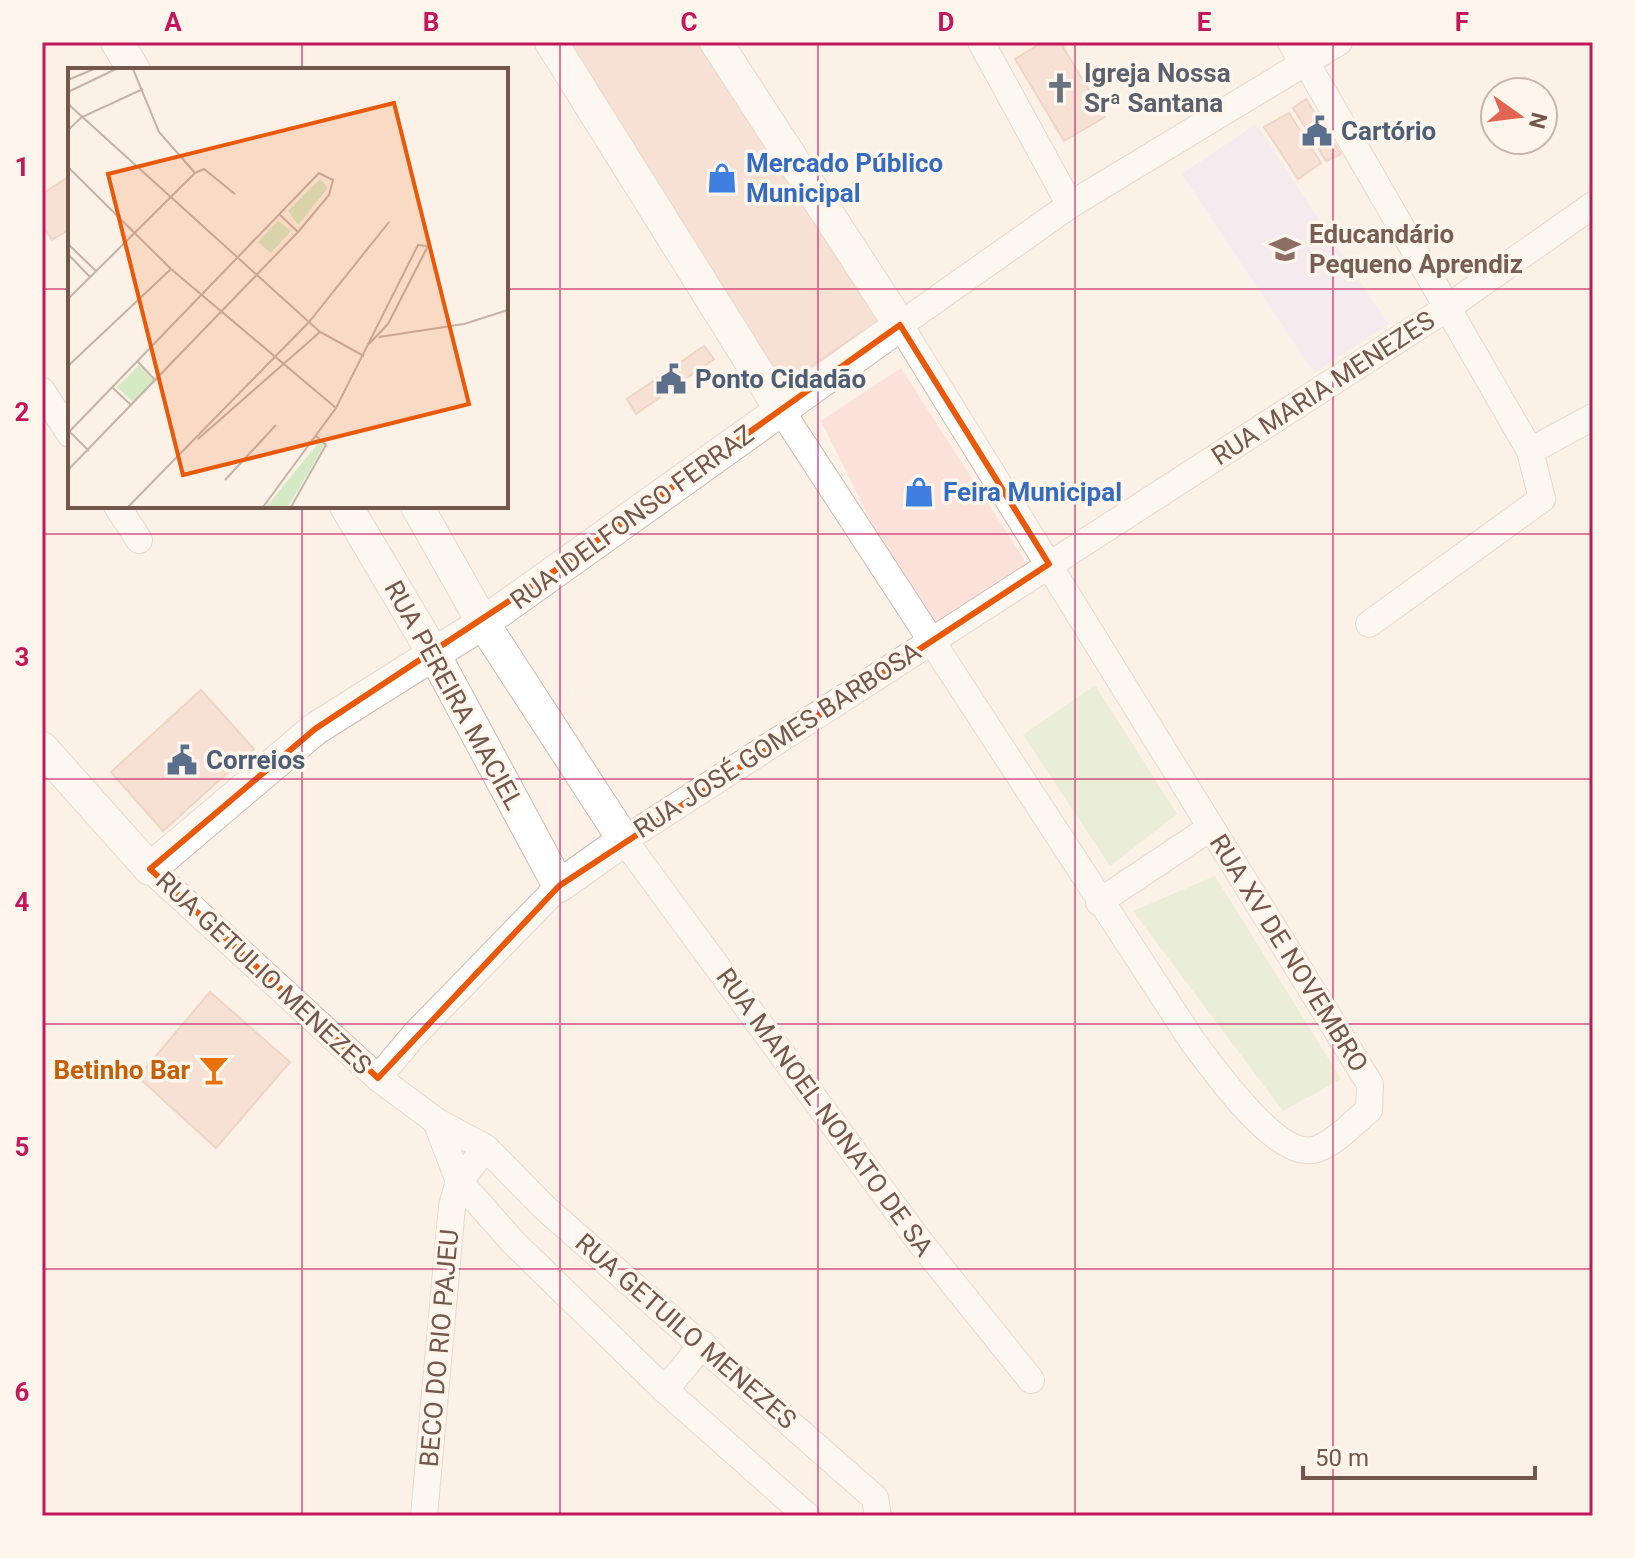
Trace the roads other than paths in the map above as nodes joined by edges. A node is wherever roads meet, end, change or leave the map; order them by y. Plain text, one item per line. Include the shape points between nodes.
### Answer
1 (117, 42) edge
2 (551, 42) edge
3 (716, 42) edge
4 (981, 42) edge
5 (1339, 42) edge
6 (1300, 52) edge
7 (133, 68) edge
8 (1070, 205) junction
9 (1593, 205) edge
10 (1447, 308) junction
11 (900, 325) junction
12 (42, 391) edge
13 (781, 410) junction
14 (1593, 417) edge
15 (68, 431) edge
16 (1530, 451) junction
17 (118, 508) edge
18 (347, 508) edge
19 (418, 508) edge
20 (139, 540) dead end
21 (1049, 564) junction
22 (483, 623) junction
23 (1369, 624) dead end
24 (930, 640) junction
25 (435, 656) junction
26 (42, 748) edge
27 (1210, 828) junction
28 (624, 840) junction
29 (150, 869) junction
30 (559, 886) junction
31 (1099, 902) junction
32 (378, 1078) junction
33 (436, 1121) junction
34 (486, 1148) junction
35 (459, 1181) junction
36 (703, 1344) junction
37 (1031, 1380) dead end
38 (665, 1390) junction
39 (424, 1516) edge
40 (807, 1516) edge
41 (878, 1516) edge

1 - 7 street
2 - 13 street
3 - 11 street
4 - 8 street
5 - 6 street
6 - 8 street
6 - 10 street
8 - 11 street
9 - 10 street, RUA MARIA MENEZES
10 - 16 street
10 - 21 street, RUA MARIA MENEZES
11 - 13 street, RUA IDELFONSO FERRAZ
11 - 21 street, RUA XV DE NOVEMBRO
12 - 15 street
13 - 22 street, RUA IDELFONSO FERRAZ
13 - 24 street, RUA XV DE NOVEMBRO
14 - 16 street
16 - 23 street via 1542,499
17 - 20 street
18 - 25 street, RUA PEREIRA MACIEL
19 - 22 street
21 - 24 street, RUA MARIA MENEZES
21 - 27 street, RUA XV DE NOVEMBRO
22 - 25 street, RUA IDELFONSO FERRAZ
22 - 28 street
24 - 28 street, RUA JOSÉ GOMES BARBOSA
24 - 31 street, RUA XV DE NOVEMBRO
25 - 29 street via 315,729
25 - 30 street, RUA PEREIRA MACIEL
26 - 29 street
27 - 31 street
27 - 31 street, RUA XV DE NOVEMBRO via 1370,1084 1369,1110 1319,1148 1305,1151 1286,1145 1244,1106 1193,1042
28 - 30 street
28 - 37 street, RUA MANOEL NONATO DE SA via 901,1217
29 - 32 street, RUA GETULIO MENEZES
30 - 32 street
32 - 33 street, RUA GETULIO MENEZES
33 - 34 street, RUA GETUILO MENEZES
33 - 35 street
34 - 35 street
34 - 36 street, RUA GETUILO MENEZES via 545,1208
35 - 38 street, RUA GETUILO MENEZES via 513,1242
35 - 39 street, BECO DO RIO PAJEU via 452,1206
36 - 38 street
36 - 41 street, RUA GETUILO MENEZES via 875,1498
38 - 40 street, RUA GETUILO MENEZES

